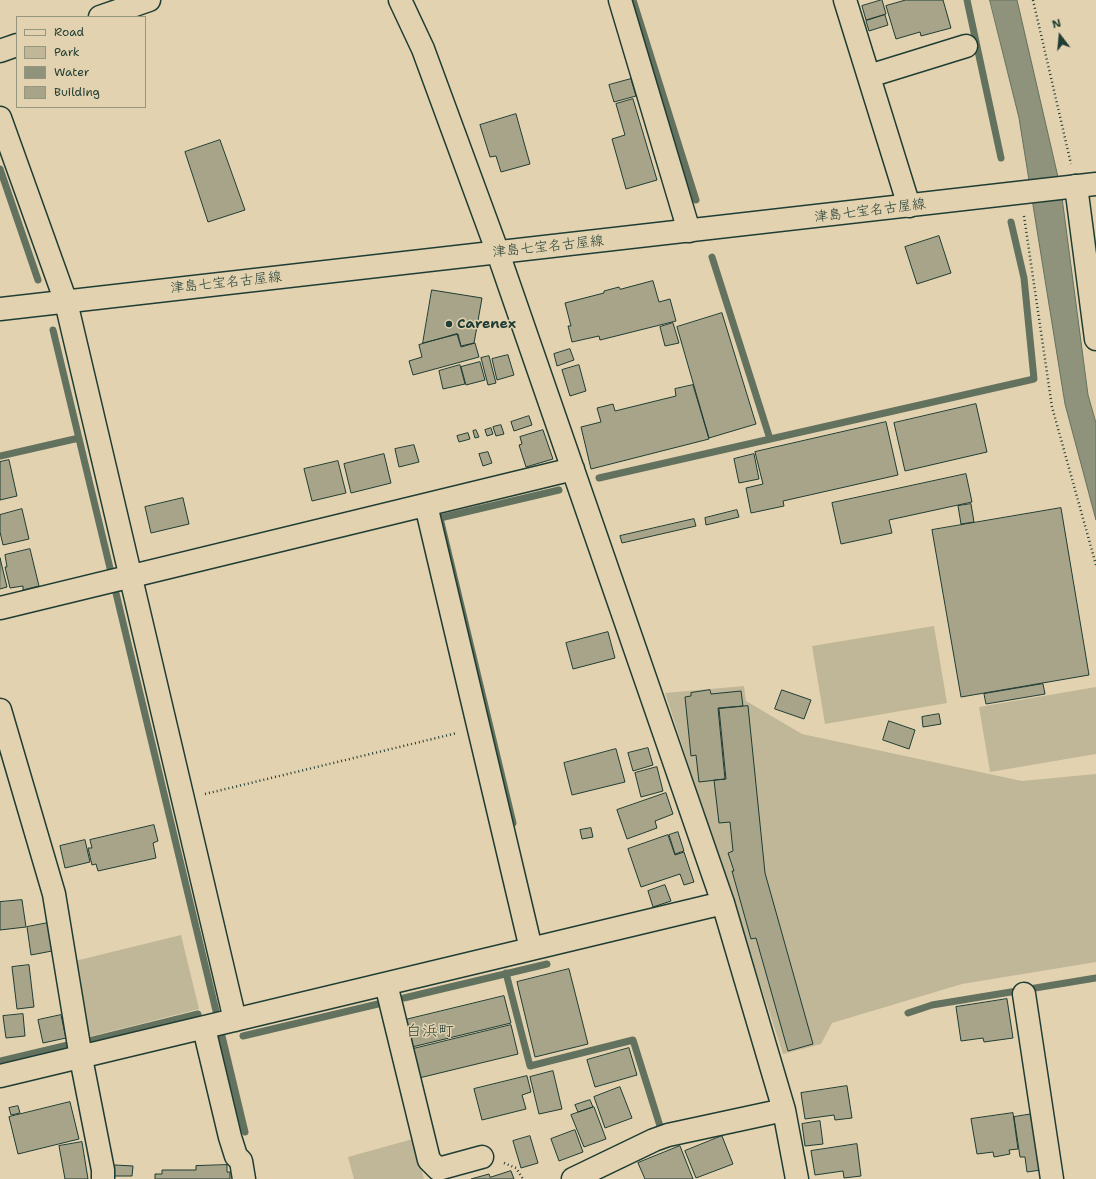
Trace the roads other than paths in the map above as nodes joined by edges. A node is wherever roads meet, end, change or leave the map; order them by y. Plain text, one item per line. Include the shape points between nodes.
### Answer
1 (149, 0) edge
2 (400, 0) edge
3 (620, 0) edge
4 (846, 0) edge
5 (103, 16) edge
6 (16, 45) edge
7 (966, 46) dead end
8 (0, 51) edge
9 (869, 76) junction
10 (0, 118) edge
11 (1081, 186) edge
12 (908, 206) junction
13 (689, 231) junction
14 (498, 253) junction
15 (66, 302) junction
16 (0, 309) edge
17 (1096, 339) edge
18 (573, 469) junction
19 (426, 505) junction
20 (128, 577) junction
21 (0, 608) edge
22 (0, 710) edge
23 (723, 904) junction
24 (531, 949) junction
25 (386, 984) junction
26 (1024, 994) dead end
27 (233, 1021) junction
28 (206, 1027) junction
29 (81, 1058) junction
30 (0, 1076) edge
31 (784, 1110) junction
32 (482, 1158) dead end
33 (601, 1173) edge
34 (103, 1179) edge
35 (244, 1179) edge
36 (573, 1179) edge
37 (797, 1179) edge
38 (1052, 1179) edge

1 - 5 street
2 - 14 street via 423,49
3 - 13 street
4 - 9 street
6 - 8 street
7 - 9 street
9 - 12 street
10 - 15 street
11 - 12 street, 津島七宝名古屋線
11 - 17 street
12 - 13 street, 津島七宝名古屋線
13 - 14 street, 津島七宝名古屋線
14 - 15 street, 津島七宝名古屋線
14 - 18 street
15 - 16 street, 津島七宝名古屋線
15 - 20 street
18 - 19 street
18 - 23 street
19 - 20 street
19 - 24 street
20 - 21 street
20 - 27 street via 183,799
22 - 29 street via 54,894
23 - 24 street
23 - 31 street
24 - 25 street
25 - 27 street
25 - 32 street via 429,1160 438,1169
26 - 38 street
27 - 28 street
28 - 29 street
28 - 35 street via 230,1137 236,1156 241,1161
29 - 30 street
29 - 34 street
31 - 33 street via 668,1135 654,1140
31 - 37 street
33 - 36 street

